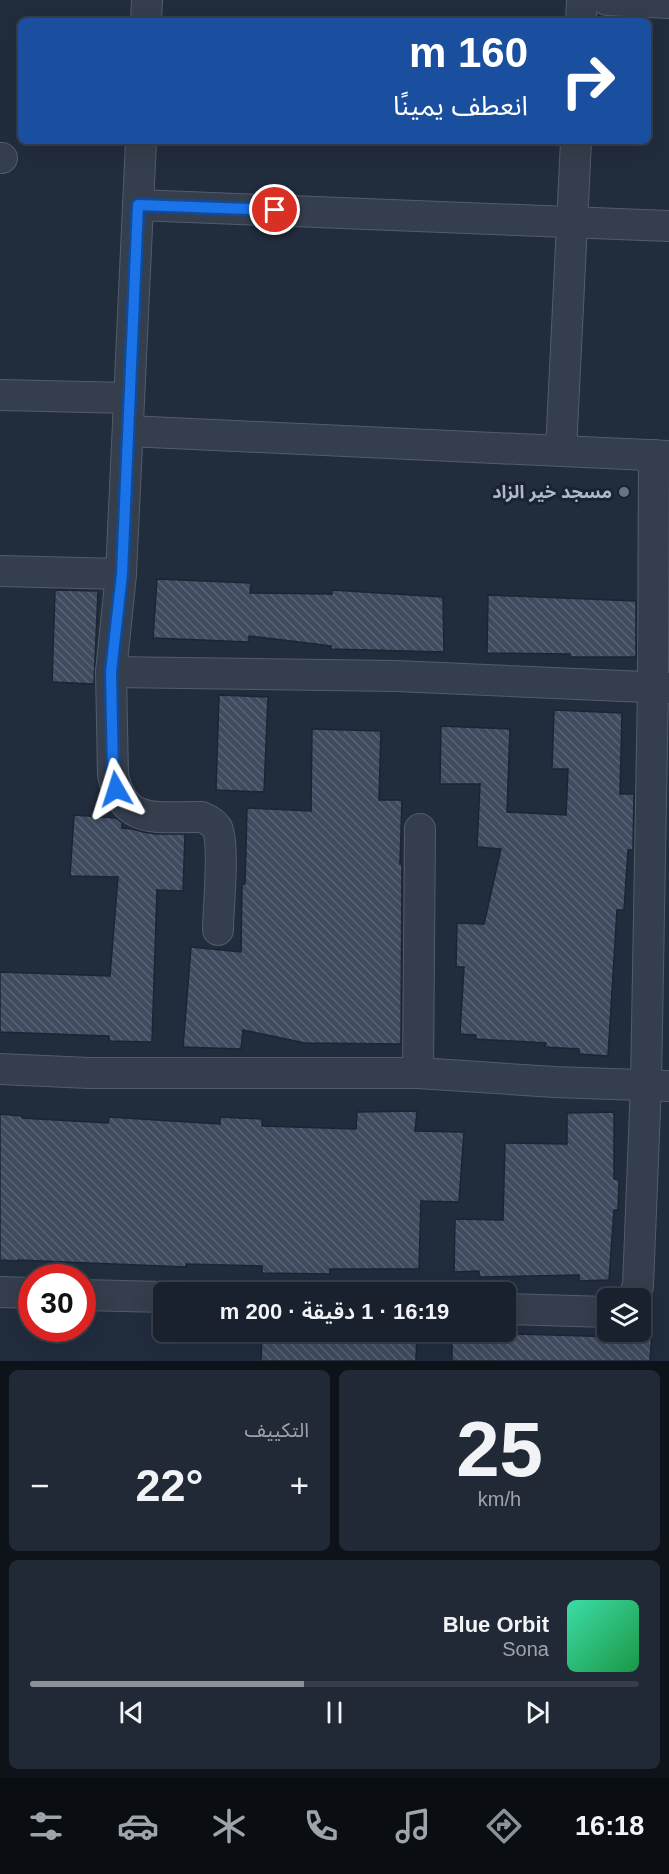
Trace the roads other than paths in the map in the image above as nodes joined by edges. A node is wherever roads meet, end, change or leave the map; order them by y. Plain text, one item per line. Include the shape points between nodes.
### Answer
1 (147, 0) edge
2 (582, 0) edge
3 (607, 0) edge
4 (669, 3) edge
5 (146, 18) edge
6 (581, 18) edge
7 (141, 144) edge
8 (576, 144) edge
9 (138, 205) junction
10 (572, 223) junction
11 (669, 226) edge
12 (0, 395) edge
13 (129, 398) junction
14 (128, 431) junction
15 (561, 451) junction
16 (662, 456) edge
17 (0, 571) edge
18 (122, 574) junction
19 (111, 672) junction
20 (661, 687) edge
21 (420, 829) dead end
22 (218, 930) dead end
23 (0, 1069) edge
24 (418, 1073) junction
25 (658, 1085) edge
26 (637, 1288) edge
27 (0, 1292) edge
28 (18, 1293) edge
29 (96, 1295) edge
30 (153, 1297) edge
31 (516, 1309) edge
32 (597, 1312) edge

1 - 5 street
2 - 6 street
3 - 4 street
7 - 9 street
8 - 10 street
9 - 10 street
9 - 13 street
10 - 11 street
10 - 15 street
12 - 13 street
13 - 14 street
14 - 15 street
14 - 18 street
15 - 16 street
16 - 20 street
17 - 18 street
18 - 19 street
19 - 20 street via 396,676
19 - 22 street via 116,789 122,801 141,815 202,817 216,826 220,844
20 - 25 street
21 - 24 street
23 - 24 street via 89,1073
24 - 25 street
25 - 26 street
27 - 28 street
29 - 30 street
31 - 32 street

